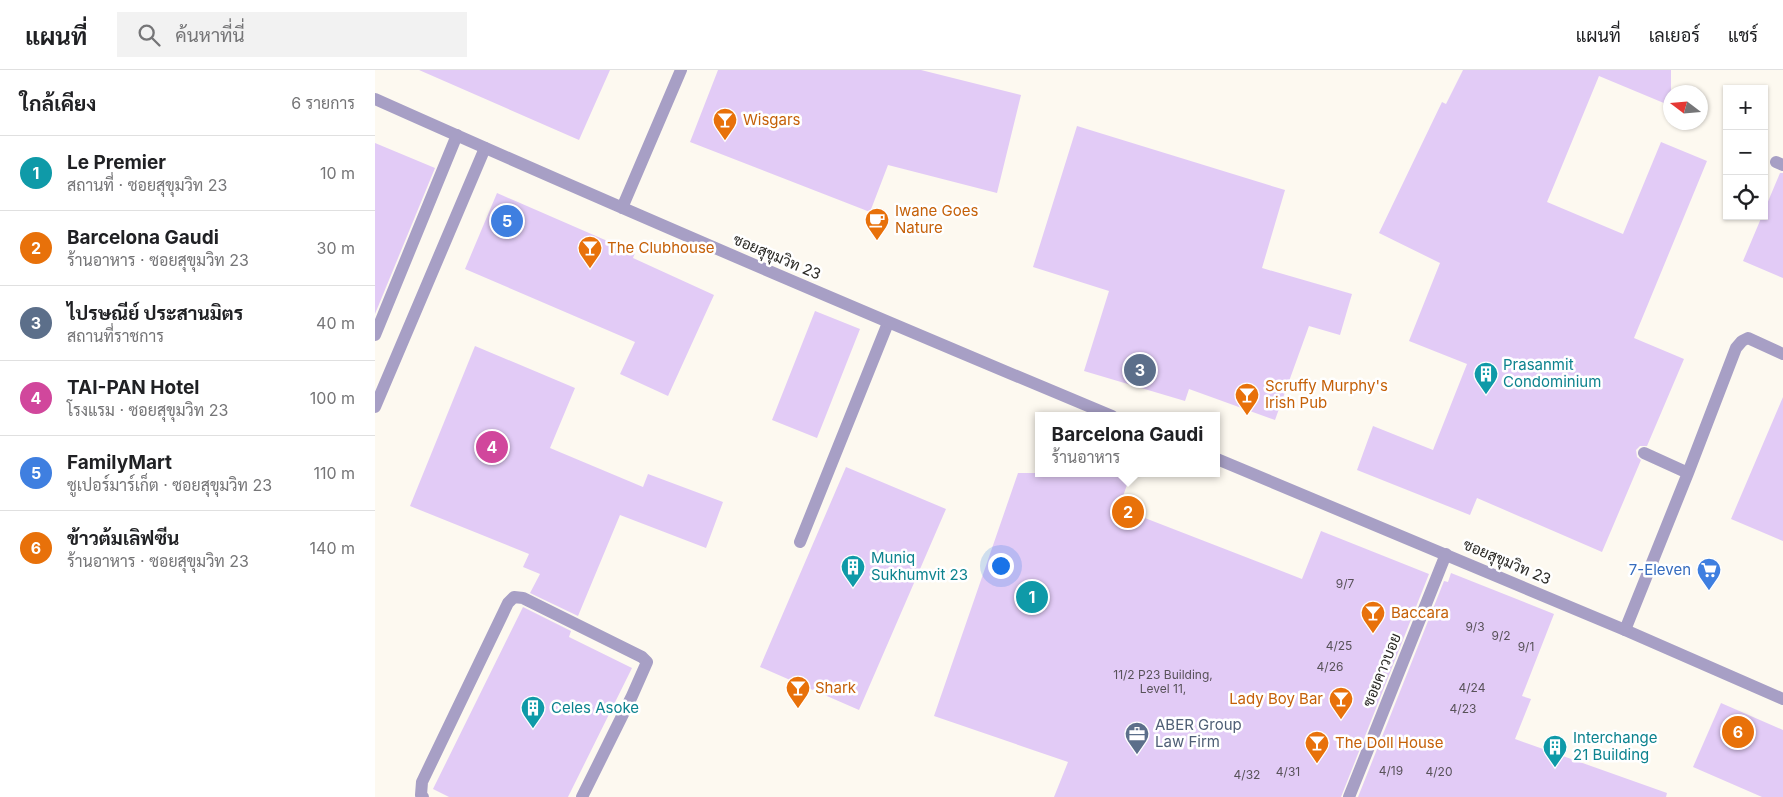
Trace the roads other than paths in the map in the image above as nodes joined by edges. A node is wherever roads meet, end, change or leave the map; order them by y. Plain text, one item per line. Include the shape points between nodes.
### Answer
1 (681, 70) edge
2 (375, 99) edge
3 (457, 136) junction
4 (485, 148) junction
5 (622, 208) junction
6 (888, 323) junction
7 (375, 335) edge
8 (1783, 354) edge
9 (375, 407) edge
10 (1102, 412) edge
11 (1644, 453) dead end
12 (1220, 460) edge
13 (1688, 472) junction
14 (800, 542) dead end
15 (1446, 554) junction
16 (1625, 630) junction
17 (1783, 699) edge
18 (423, 797) edge
19 (582, 797) edge
20 (1349, 797) edge

1 - 5 street
2 - 3 street, ซอยสุขุมวิท 23
3 - 4 street, ซอยสุขุมวิท 23
3 - 7 street
4 - 5 street, ซอยสุขุมวิท 23
4 - 9 street
5 - 6 street, ซอยสุขุมวิท 23
6 - 10 street, ซอยสุขุมวิท 23
6 - 14 street
8 - 13 street via 1748,338 1736,348
11 - 13 street
12 - 15 street, ซอยสุขุมวิท 23
13 - 16 street
15 - 16 street, ซอยสุขุมวิท 23
15 - 20 street, ซอยคาวบอย
16 - 17 street, ซอยสุขุมวิท 23
18 - 19 street via 422,782 507,603 514,597 523,598 647,662

